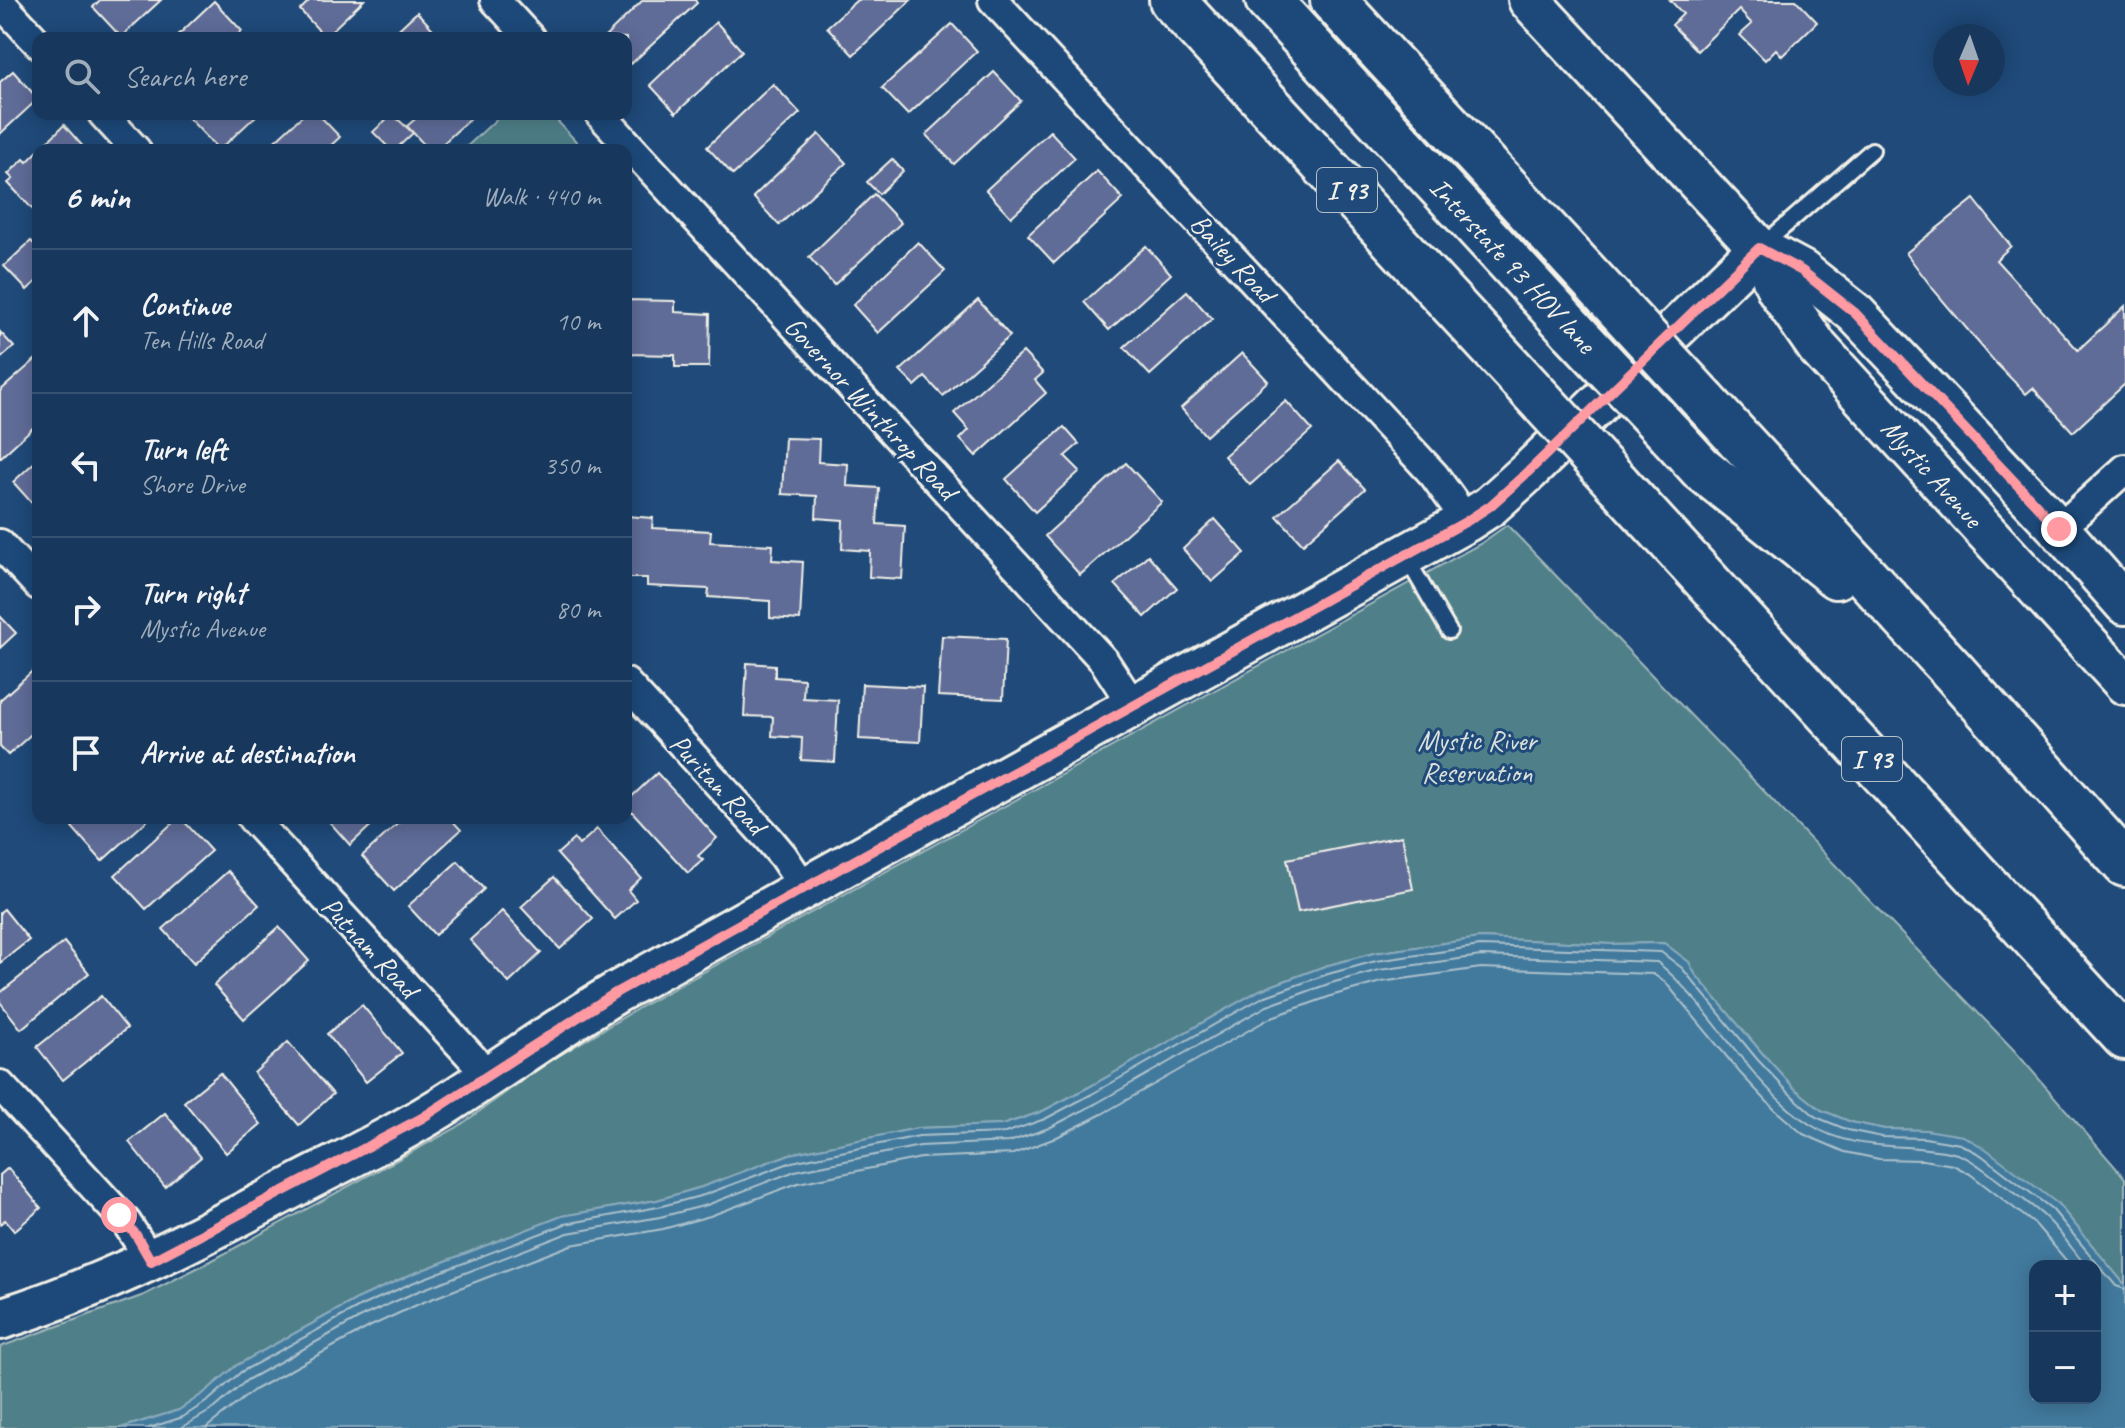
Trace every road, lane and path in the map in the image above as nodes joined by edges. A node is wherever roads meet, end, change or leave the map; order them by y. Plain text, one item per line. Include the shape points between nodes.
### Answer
1 (495, 0) edge
2 (993, 0) edge
3 (1172, 0) edge
4 (1268, 0) edge
5 (1333, 0) edge
6 (1529, 0) edge
7 (0, 2) edge
8 (524, 32) edge
9 (32, 37) edge
10 (108, 120) edge
11 (606, 120) edge
12 (130, 144) edge
13 (628, 144) edge
14 (632, 149) edge
15 (1872, 150) dead end
16 (1759, 248) junction
17 (2125, 469) edge
18 (1467, 521) junction
19 (2059, 529) junction
20 (0, 544) edge
21 (1406, 557) junction
22 (32, 579) edge
23 (2125, 604) edge
24 (1449, 631) dead end
25 (1953, 671) junction
26 (2125, 684) edge
27 (632, 690) edge
28 (1134, 707) junction
29 (258, 824) edge
30 (2125, 864) edge
31 (805, 889) junction
32 (2125, 1037) edge
33 (488, 1075) junction
34 (0, 1085) edge
35 (151, 1261) junction
36 (0, 1319) edge

1 - 8 street
2 - 18 street, Bailey Road via 1434,475
3 - 32 highway, I 93, bridge
4 - 25 highway, Interstate 93 HOV lane / I 93, bridge via 1701,468
5 - 25 highway, I 93, bridge
6 - 16 street, Mystic Avenue
7 - 9 street
10 - 12 street
11 - 13 street, Governor Winthrop Road
14 - 28 street, Governor Winthrop Road via 1104,661
15 - 16 lane
16 - 18 street via 1529,471
16 - 19 street, Mystic Avenue via 1802,271 1855,313
16 - 26 street, Mystic Avenue via 1778,290 1818,348
17 - 19 street
18 - 21 street
19 - 23 street, Mystic Avenue
20 - 22 street
21 - 24 lane
21 - 28 street
25 - 30 highway, I 93
27 - 31 street, Puritan Road via 775,846
28 - 31 street
29 - 33 street, Putnam Road
31 - 33 street via 617,992
33 - 35 street via 389,1136
34 - 35 street via 126,1222
35 - 36 street

